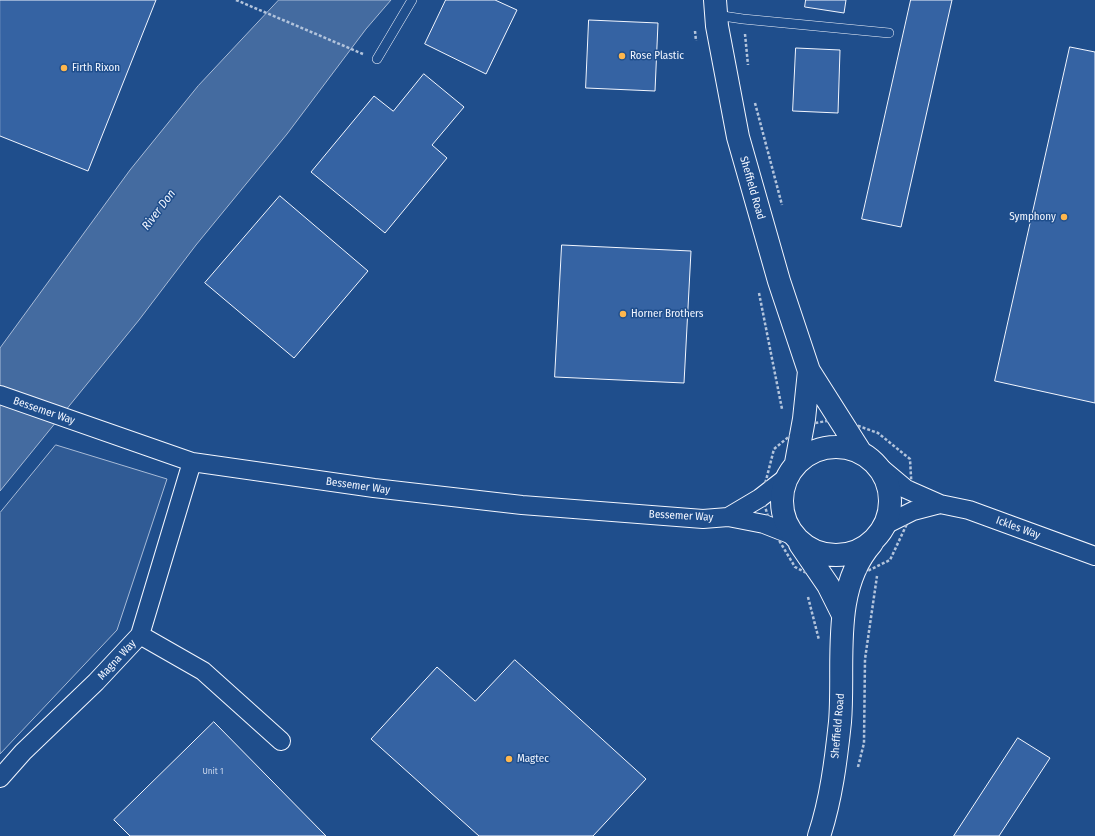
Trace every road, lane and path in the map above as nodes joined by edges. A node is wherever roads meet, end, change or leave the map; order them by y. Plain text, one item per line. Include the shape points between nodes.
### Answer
1 (236, 0) edge
2 (412, 0) edge
3 (716, 7) edge
4 (743, 19) junction
5 (889, 33) dead end
6 (376, 59) joint
7 (748, 66) dead end
8 (754, 97) dead end
9 (782, 208) dead end
10 (808, 371) junction
11 (0, 395) edge
12 (849, 421) junction
13 (803, 425) junction
14 (868, 458) junction
15 (192, 462) junction
16 (792, 470) junction
17 (913, 492) junction
18 (762, 496) junction
19 (940, 504) junction
20 (913, 512) junction
21 (728, 517) junction
22 (771, 527) junction
23 (880, 532) junction
24 (795, 538) junction
25 (1095, 556) edge
26 (795, 567) junction
27 (798, 573) dead end
28 (851, 579) junction
29 (817, 587) junction
30 (843, 615) junction
31 (140, 635) junction
32 (819, 641) dead end
33 (281, 741) dead end
34 (0, 778) edge
35 (819, 836) edge

1 - 6 path
2 - 6 lane
3 - 4 lane
3 - 10 main road, Sheffield Road via 738,137
4 - 5 lane
4 - 7 path
8 - 9 path
10 - 12 main road, Sheffield Road
10 - 13 main road, Sheffield Road
11 - 15 street, Bessemer Way
12 - 13 path
12 - 14 main road, Sheffield Road
12 - 17 path via 878,433 910,459
13 - 16 main road, Sheffield Road
13 - 18 path via 774,449
14 - 16 main road via 845,447 825,448 811,453
14 - 17 street, Ickles Way
14 - 23 main road via 881,470 889,489 890,503
15 - 21 street, Bessemer Way via 374,488 522,505 703,519
15 - 31 street, Magna Way
16 - 18 street, Bessemer Way
16 - 24 main road via 782,492 781,503 784,521
17 - 19 street, Ickles Way
17 - 20 path
18 - 21 street, Bessemer Way
18 - 22 path
19 - 20 street, Ickles Way
19 - 25 street, Ickles Way via 970,510
20 - 23 street, Ickles Way
20 - 28 path via 890,560
21 - 22 street, Bessemer Way
22 - 24 street, Bessemer Way
22 - 26 path
23 - 24 main road via 866,547 843,556 820,554 808,549
23 - 28 main road, Sheffield Road via 862,554
24 - 29 main road, Sheffield Road
26 - 27 path
26 - 29 path
28 - 29 path
28 - 30 main road, Sheffield Road
29 - 30 main road, Sheffield Road
29 - 32 path
30 - 35 main road, Sheffield Road via 840,721 834,774
31 - 33 street via 204,671
31 - 34 street, Magna Way

